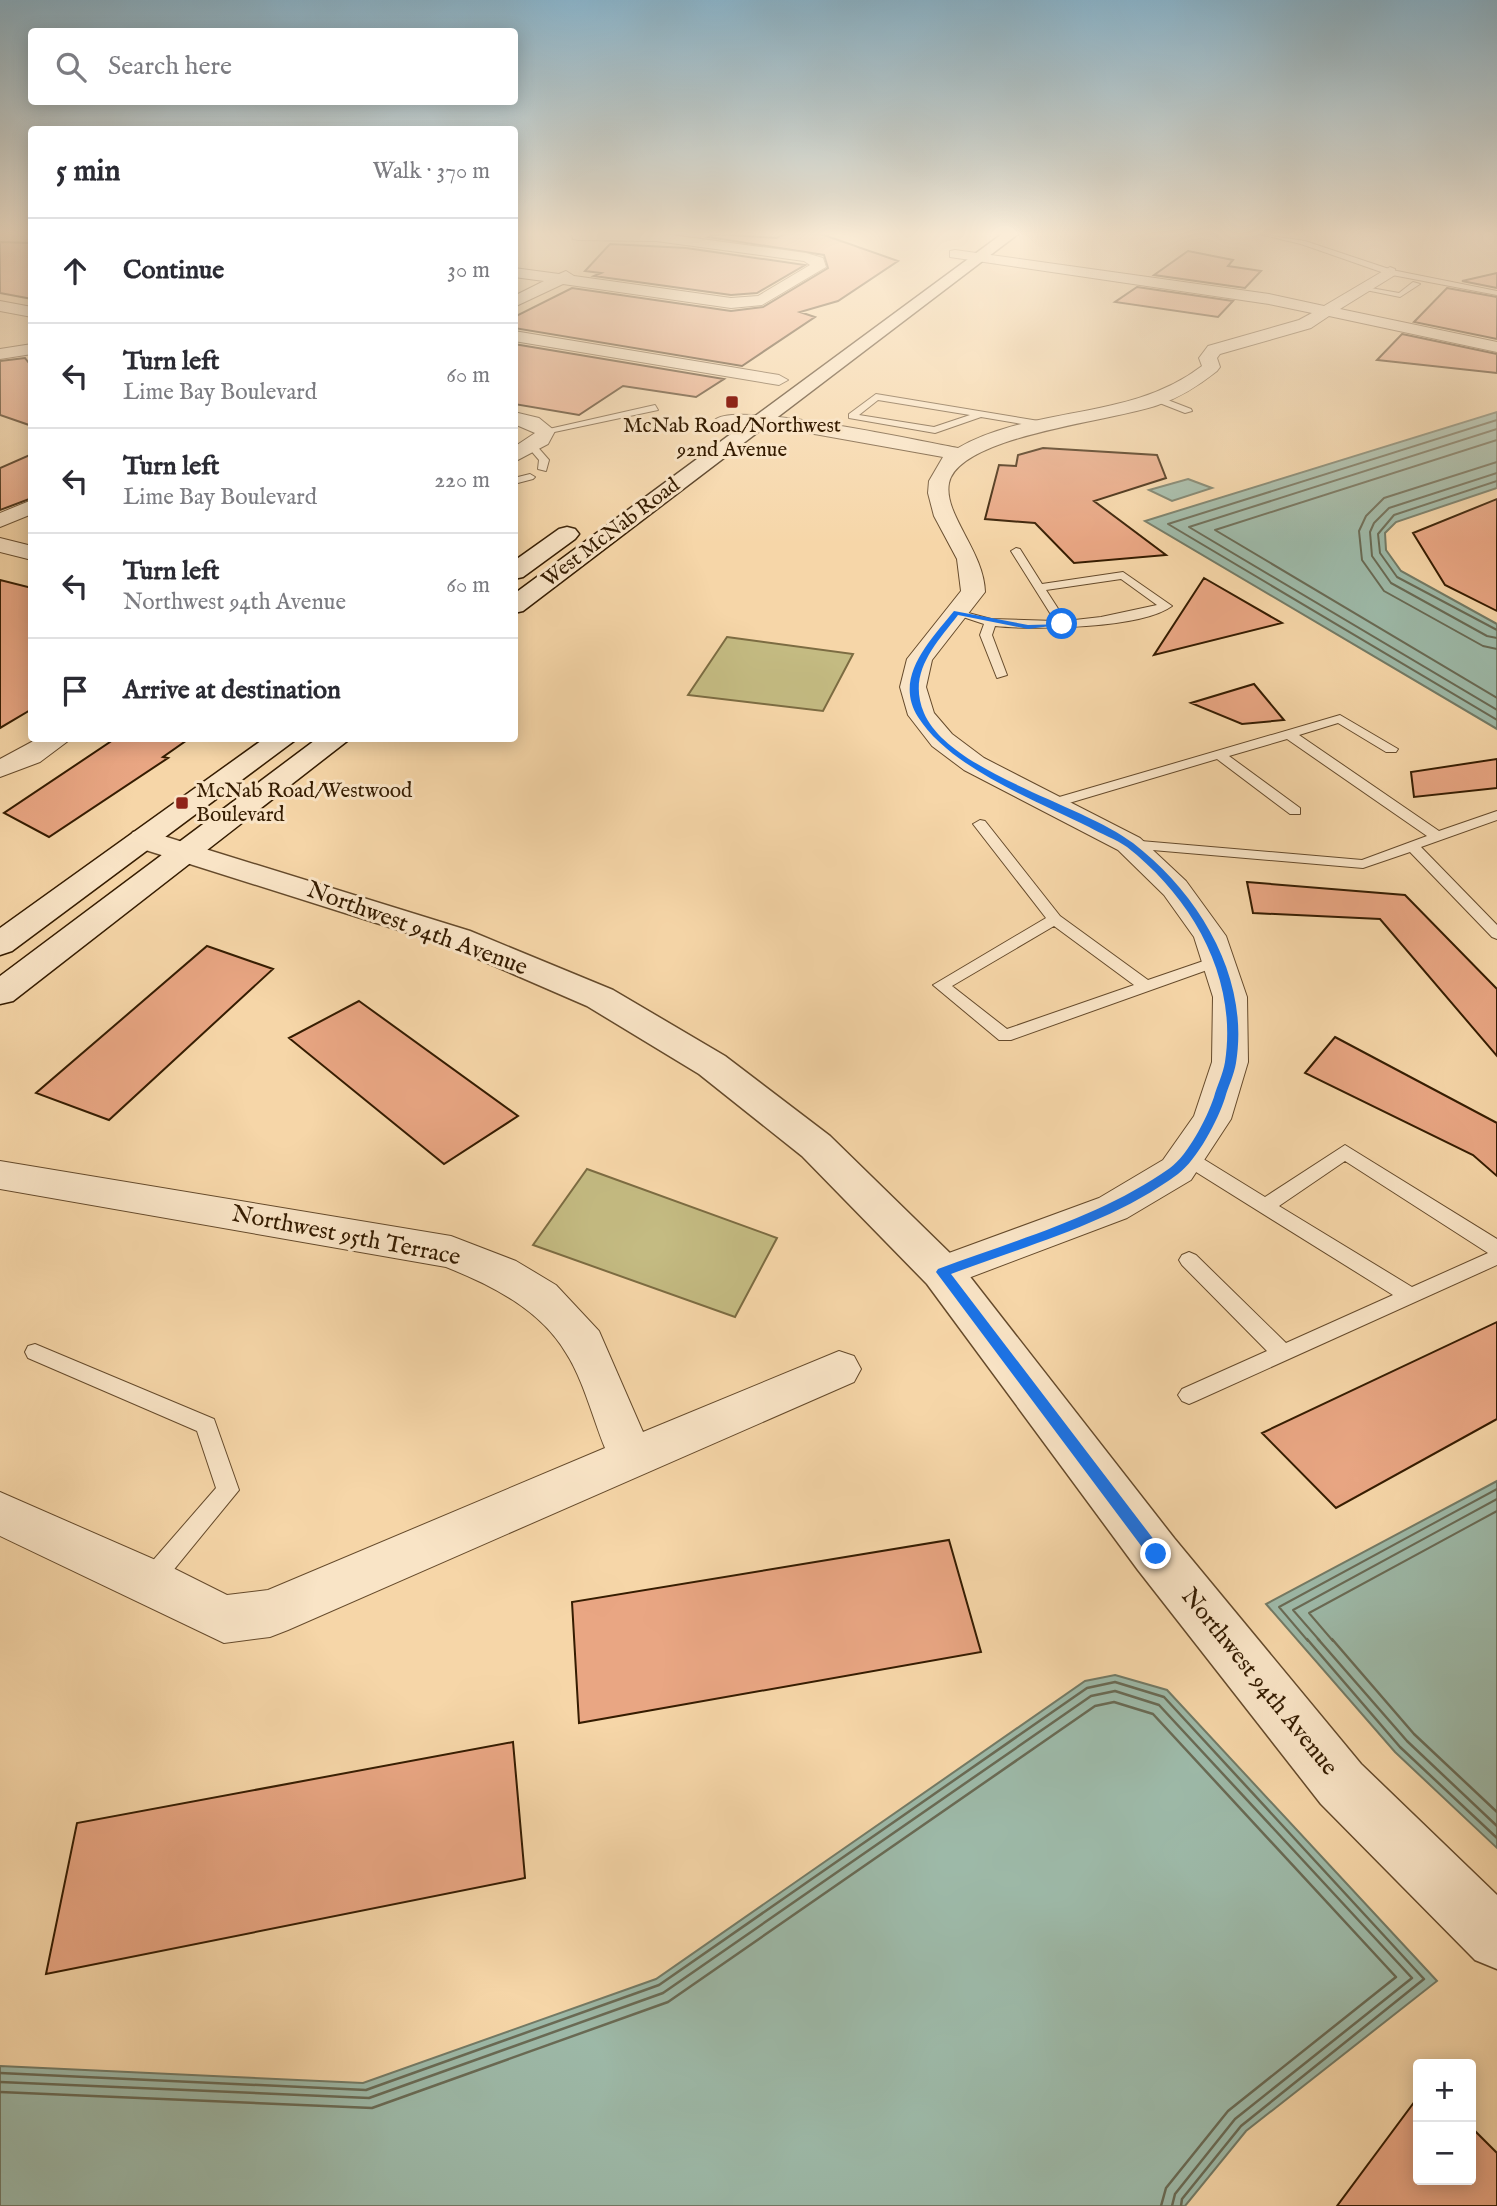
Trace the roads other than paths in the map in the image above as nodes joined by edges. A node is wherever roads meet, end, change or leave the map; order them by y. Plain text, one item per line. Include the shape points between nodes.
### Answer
1 (867, 337) edge
2 (1260, 337) edge
3 (1452, 337) edge
4 (518, 338) edge
5 (1497, 347) edge
6 (28, 350) edge
7 (0, 354) edge
8 (785, 376) joint
9 (1160, 400) junction
10 (655, 408) dead end
11 (1188, 411) dead end
12 (982, 414) junction
13 (518, 419) edge
14 (725, 420) junction
15 (756, 425) junction
16 (1045, 425) junction
17 (703, 436) dead end
18 (538, 438) junction
19 (518, 453) edge
20 (952, 460) junction
21 (543, 469) dead end
22 (530, 477) dead end
23 (518, 480) edge
24 (28, 508) edge
25 (0, 521) edge
26 (581, 524) dead end
27 (0, 545) edge
28 (1016, 551) dead end
29 (28, 552) edge
30 (518, 569) edge
31 (1039, 588) junction
32 (518, 603) edge
33 (957, 613) junction
34 (990, 622) junction
35 (1062, 624) junction
36 (1001, 675) dead end
37 (1289, 734) junction
38 (53, 742) edge
39 (278, 742) edge
40 (332, 742) edge
41 (1391, 749) dead end
42 (1219, 755) junction
43 (0, 769) edge
44 (1054, 803) junction
45 (1295, 811) dead end
46 (1497, 815) edge
47 (980, 824) dead end
48 (1437, 836) junction
49 (144, 839) junction
50 (1129, 844) junction
51 (1412, 846) junction
52 (187, 851) junction
53 (1055, 919) junction
54 (1497, 934) edge
55 (0, 944) edge
56 (1218, 961) junction
57 (1146, 986) junction
58 (0, 993) edge
59 (1186, 1157) junction
60 (0, 1175) edge
61 (1265, 1206) junction
62 (1497, 1249) edge
63 (1497, 1257) edge
64 (1189, 1260) dead end
65 (942, 1272) junction
66 (1411, 1296) junction
67 (35, 1352) dead end
68 (1283, 1353) junction
69 (839, 1369) dead end
70 (1189, 1395) dead end
71 (631, 1457) junction
72 (0, 1513) edge
73 (150, 1581) junction
74 (1497, 1938) edge

1 - 15 main road, West McNab Road
2 - 9 street via 1214,350 1208,358 1212,367 1204,376
3 - 5 street
4 - 8 street
6 - 7 street
8 - 14 main road
9 - 11 lane
9 - 16 street via 1104,416
10 - 18 lane
12 - 12 lane via 876,397 852,416 935,430
12 - 16 lane
13 - 18 street via 532,422
14 - 15 street
14 - 17 main road
15 - 20 street
15 - 32 main road, West McNab Road
16 - 20 street via 1009,434
18 - 19 street
18 - 21 lane
20 - 33 street via 939,478 938,500 972,569 973,592
22 - 23 lane
24 - 25 street
26 - 30 main road, West McNab Road
27 - 29 street
28 - 31 lane
31 - 35 lane
31 - 35 lane via 1123,575 1166,606 1118,620
33 - 34 lane
33 - 44 street via 920,659 913,687 921,715 942,740 974,764
34 - 35 lane via 1028,627
34 - 36 lane via 986,635
37 - 41 lane via 1340,719
37 - 42 lane
37 - 48 lane
38 - 43 street
39 - 49 main road
40 - 52 main road
42 - 44 lane
42 - 45 lane
44 - 50 street
46 - 48 lane
47 - 53 lane
48 - 51 lane
49 - 52 main road, Northwest 94th Avenue
49 - 55 main road
50 - 51 lane via 1363,864
50 - 56 street via 1175,888 1210,936
51 - 54 lane
52 - 58 main road
52 - 65 main road, Northwest 94th Avenue via 457,938 600,998 712,1065 816,1146
53 - 57 lane
53 - 57 lane via 941,985 1005,1036
56 - 57 lane
56 - 59 street via 1230,997 1230,1062 1212,1119
59 - 61 lane
59 - 65 street via 1177,1170 1113,1208
60 - 71 street, Northwest 95th Terrace via 452,1252 501,1272 541,1297 584,1343
61 - 62 lane via 1345,1152
61 - 66 lane
63 - 66 lane
64 - 68 lane
65 - 74 main road, Northwest 94th Avenue via 1156,1554 1341,1784
66 - 68 lane
67 - 73 lane via 206,1425 228,1490
68 - 70 lane
69 - 71 street
71 - 73 street via 270,1613 224,1619
72 - 73 street

